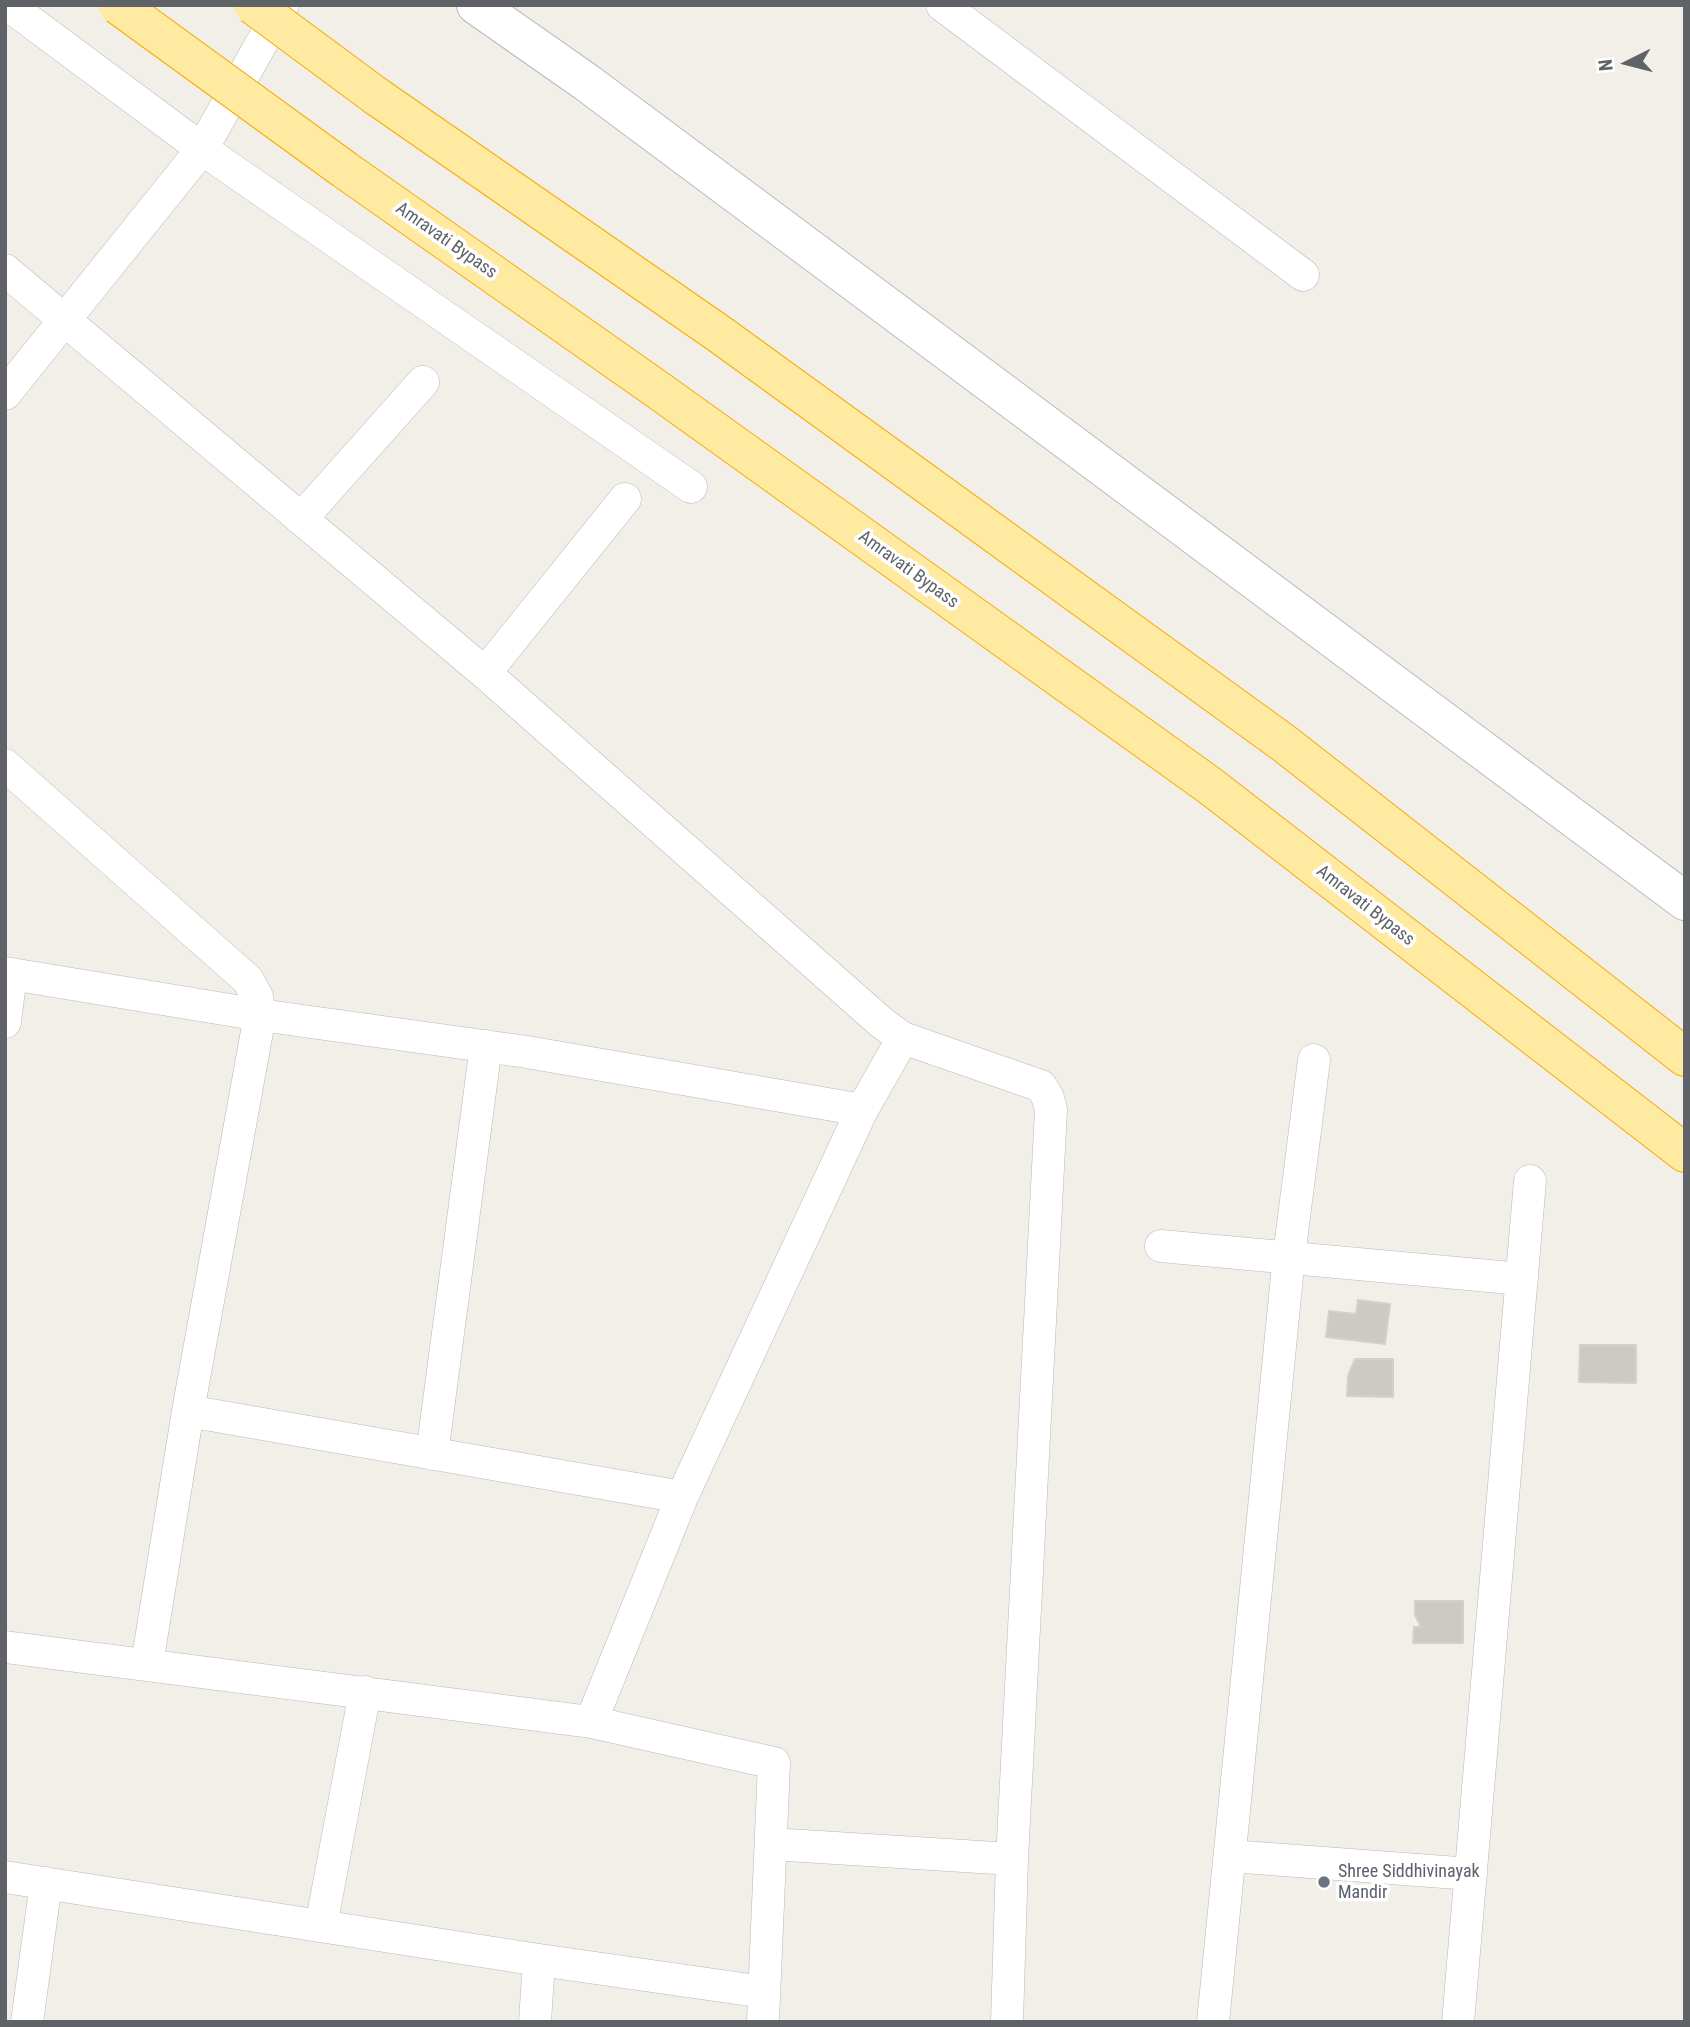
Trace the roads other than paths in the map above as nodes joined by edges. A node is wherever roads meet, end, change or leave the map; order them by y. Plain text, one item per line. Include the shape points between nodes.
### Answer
1 (8, 5) edge
2 (118, 5) edge
3 (253, 5) edge
4 (283, 5) edge
5 (476, 5) edge
6 (942, 5) edge
7 (202, 149) junction
8 (5, 270) edge
9 (1303, 275) dead end
10 (66, 321) junction
11 (423, 382) dead end
12 (5, 394) edge
13 (691, 487) dead end
14 (625, 499) dead end
15 (301, 519) junction
16 (485, 673) junction
17 (5, 765) edge
18 (1685, 901) edge
19 (8, 974) edge
20 (260, 1015) junction
21 (5, 1022) edge
22 (903, 1038) junction
23 (486, 1046) junction
24 (1685, 1058) edge
25 (1314, 1060) dead end
26 (862, 1110) junction
27 (1685, 1153) edge
28 (1530, 1181) dead end
29 (1161, 1246) dead end
30 (1289, 1256) junction
31 (1522, 1279) junction
32 (188, 1411) junction
33 (432, 1454) junction
34 (682, 1497) junction
35 (5, 1647) edge
36 (147, 1664) junction
37 (365, 1692) junction
38 (591, 1722) junction
39 (771, 1844) junction
40 (1230, 1856) junction
41 (1012, 1858) junction
42 (1471, 1874) junction
43 (5, 1877) edge
44 (46, 1883) junction
45 (321, 1926) junction
46 (539, 1960) junction
47 (764, 2007) edge
48 (27, 2022) edge
49 (535, 2022) edge
50 (1007, 2022) edge
51 (1213, 2022) edge
52 (1458, 2022) edge

1 - 7 street
2 - 27 highway, Amravati Bypass, bridge via 1209,785
3 - 24 highway, bridge via 718,333 1285,744
4 - 7 street
5 - 18 main road via 586,82
6 - 9 street
7 - 10 street
7 - 13 street
8 - 10 street
10 - 12 street
10 - 15 street
11 - 15 street
14 - 16 street
15 - 16 street
16 - 22 street
17 - 20 street via 247,980
19 - 20 street
19 - 21 street
20 - 23 street
20 - 32 street
22 - 26 street
22 - 41 street via 1041,1086 1051,1110
23 - 26 street
23 - 33 street
25 - 30 street
26 - 34 street
28 - 31 street
29 - 30 street
30 - 31 street
30 - 40 street
31 - 42 street
32 - 33 street
32 - 36 street
33 - 34 street
34 - 38 street
35 - 36 street
36 - 37 street
37 - 38 street
37 - 45 street
38 - 39 street via 774,1763
39 - 41 street
39 - 47 street
40 - 42 street
40 - 51 street
41 - 50 street
42 - 52 street
43 - 44 street
44 - 45 street
44 - 48 street
45 - 46 street
46 - 47 street
46 - 49 street

